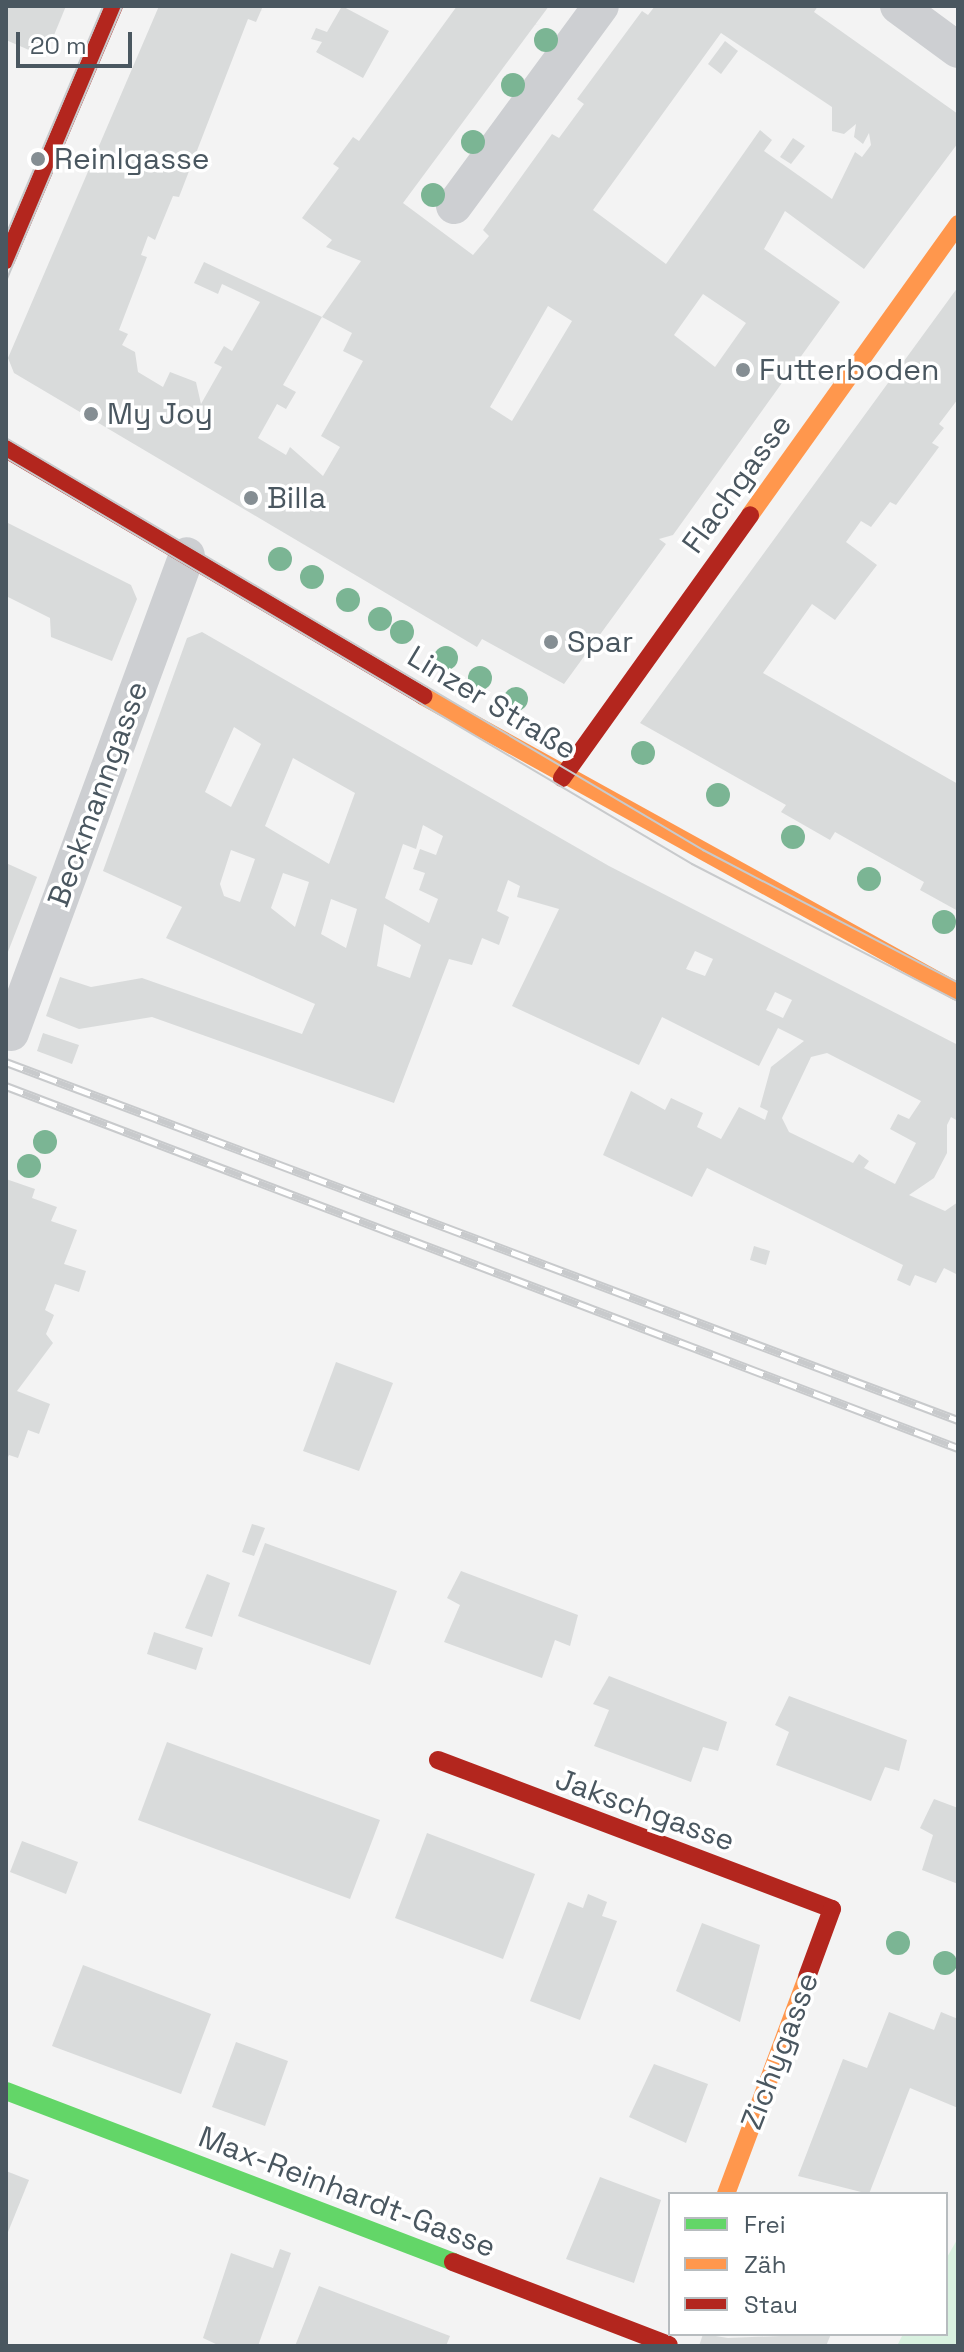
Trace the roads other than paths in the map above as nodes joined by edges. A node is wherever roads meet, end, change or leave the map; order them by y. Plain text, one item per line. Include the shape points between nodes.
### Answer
1 (114, 6) edge
2 (601, 6) edge
3 (898, 6) edge
4 (958, 50) edge
5 (454, 206) dead end
6 (958, 224) edge
7 (6, 260) edge
8 (6, 449) edge
9 (187, 555) junction
10 (562, 778) junction
11 (958, 992) edge
12 (11, 1033) dead end
13 (438, 1760) dead end
14 (832, 1909) joint
15 (6, 2091) edge
16 (727, 2192) edge
17 (670, 2342) edge

1 - 7 street
2 - 5 street
3 - 4 street
6 - 10 street, Flachgasse
8 - 9 street, Linzer Straße
9 - 10 street, Linzer Straße
9 - 12 street, Beckmanngasse
10 - 11 street, Linzer Straße
13 - 14 street, Jakschgasse
14 - 16 street, Zichygasse
15 - 17 street, Max-Reinhardt-Gasse

